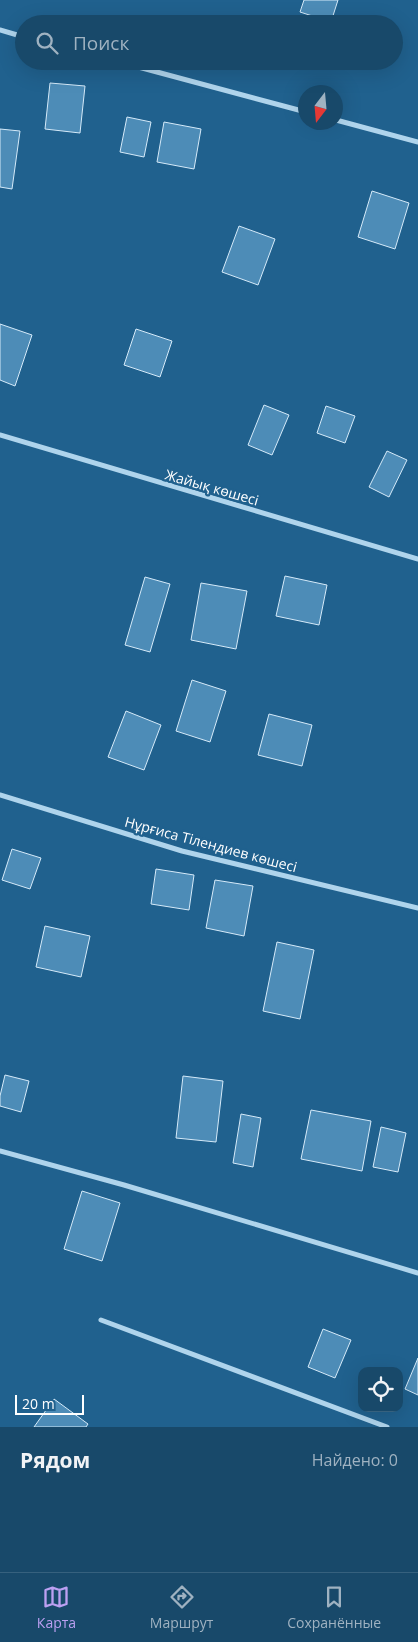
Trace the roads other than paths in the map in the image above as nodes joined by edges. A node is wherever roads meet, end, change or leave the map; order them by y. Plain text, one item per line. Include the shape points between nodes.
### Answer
1 (0, 30) edge
2 (15, 34) edge
3 (150, 70) edge
4 (298, 110) edge
5 (343, 122) edge
6 (418, 142) edge
7 (0, 435) edge
8 (418, 559) edge
9 (0, 795) edge
10 (418, 908) edge
11 (0, 1151) edge
12 (418, 1273) edge
13 (101, 1320) dead end
14 (387, 1427) edge

1 - 2 street
3 - 4 street
5 - 6 street
7 - 8 street, Жайық көшесі
9 - 10 street, Нұрғиса Тілендиев көшесі via 182,851
11 - 12 street
13 - 14 street

